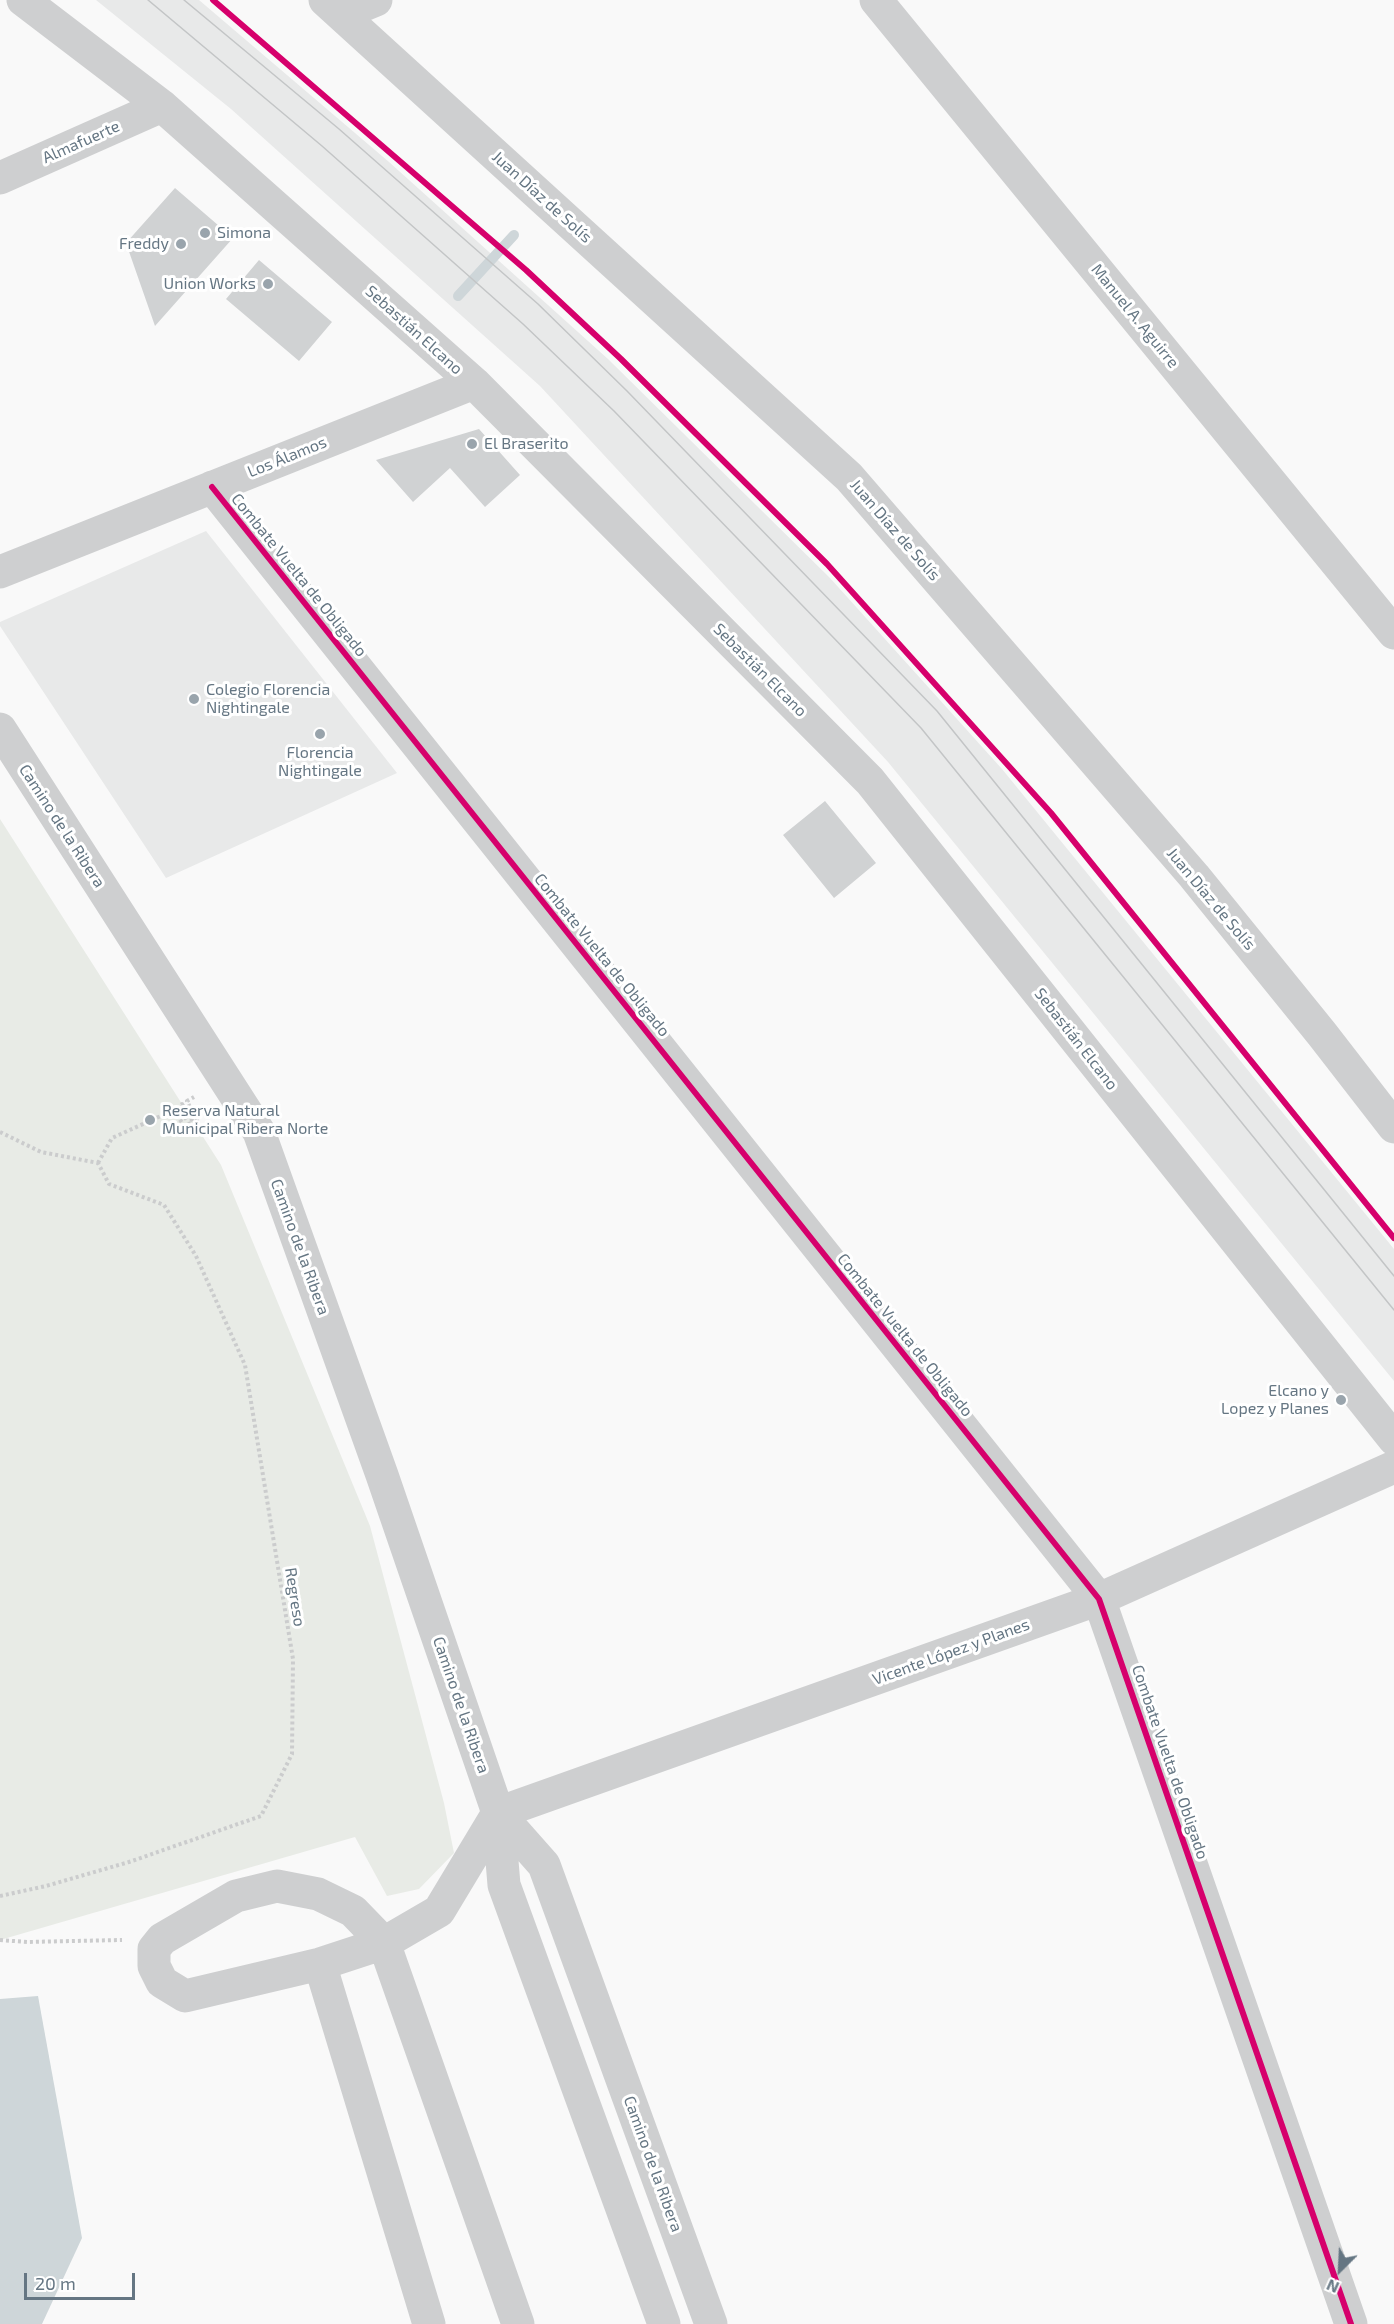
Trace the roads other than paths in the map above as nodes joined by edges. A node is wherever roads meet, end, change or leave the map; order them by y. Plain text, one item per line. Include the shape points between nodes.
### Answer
1 (23, 0) edge
2 (376, 0) edge
3 (876, 0) edge
4 (334, 7) edge
5 (162, 106) junction
6 (0, 178) edge
7 (474, 383) junction
8 (212, 487) junction
9 (0, 572) edge
10 (1394, 633) edge
11 (0, 729) edge
12 (1394, 1127) edge
13 (1394, 1439) edge
14 (1394, 1467) edge
15 (1099, 1599) junction
16 (498, 1813) junction
17 (384, 1943) junction
18 (320, 1964) junction
19 (429, 2324) edge
20 (518, 2324) edge
21 (664, 2324) edge
22 (711, 2324) edge
23 (1351, 2324) edge

1 - 5 street, Sebastián Elcano
2 - 4 street
3 - 10 street, Manuel A. Aguirre
4 - 12 street, Juan Díaz de Solís via 849,477 1194,876
5 - 6 street, Almafuerte
5 - 7 street, Sebastián Elcano
7 - 8 street, Los Álamos
7 - 13 street, Sebastián Elcano via 870,781
8 - 9 street, Los Álamos
8 - 15 street, Combate Vuelta de Obligado
11 - 16 street, Camino de la Ribera via 259,1132
14 - 15 street, Vicente López y Planes
15 - 16 street, Vicente López y Planes
15 - 23 street, Combate Vuelta de Obligado
16 - 17 street via 439,1911
16 - 21 street, Camino de la Ribera via 504,1885
16 - 22 street, Camino de la Ribera via 544,1865
17 - 18 street
17 - 18 street via 353,1911 318,1894 278,1886 236,1896 162,1939 154,1949 154,1966 162,1983 185,1996
17 - 20 street
18 - 19 street

